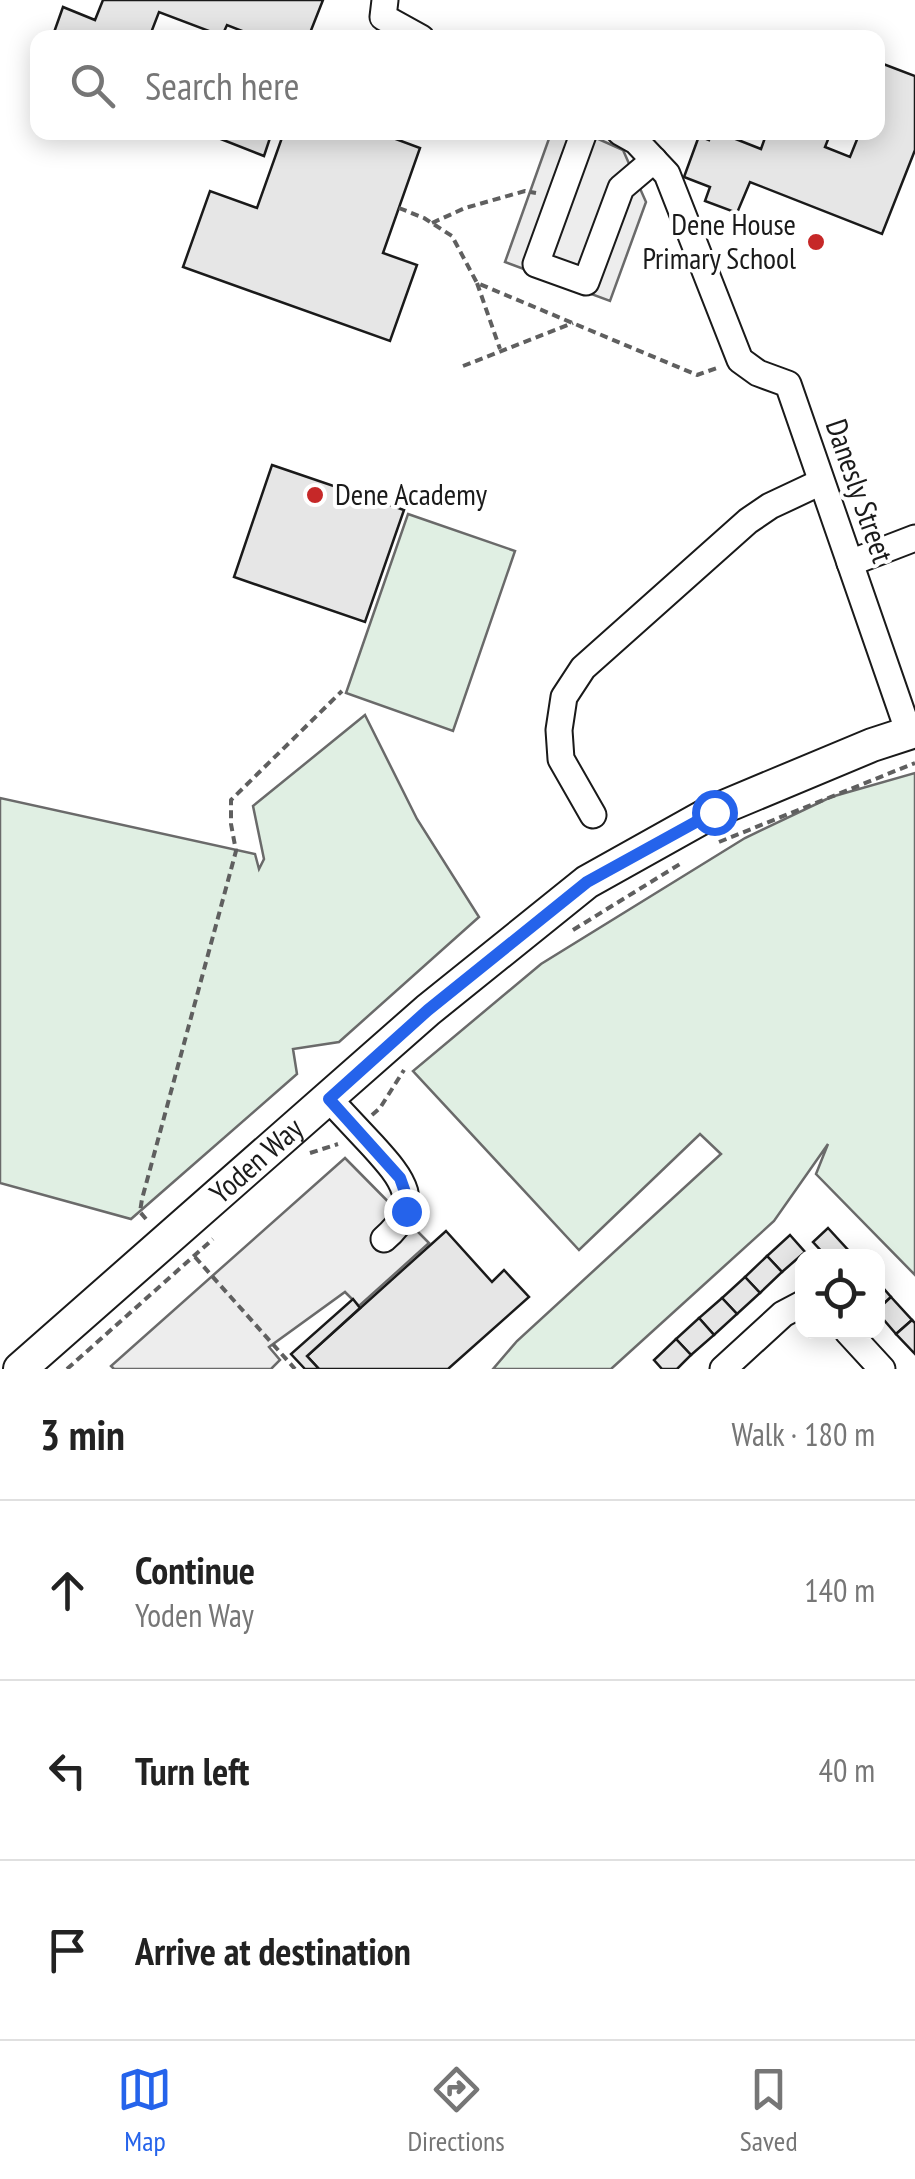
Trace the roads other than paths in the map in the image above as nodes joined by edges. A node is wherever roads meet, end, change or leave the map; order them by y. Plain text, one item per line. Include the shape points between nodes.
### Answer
1 (384, 0) edge
2 (406, 30) edge
3 (581, 140) edge
4 (633, 140) edge
5 (654, 160) junction
6 (821, 482) junction
7 (915, 538) edge
8 (850, 563) junction
9 (913, 743) edge
10 (594, 816) dead end
11 (329, 1099) junction
12 (384, 1238) dead end
13 (795, 1308) edge
14 (854, 1339) edge
15 (20, 1369) edge
16 (723, 1369) edge
17 (882, 1369) edge

1 - 2 street via 382,17
3 - 5 street via 536,264 586,282 621,188
4 - 5 street
5 - 6 street, Danesly Street via 667,174 740,360 788,384
6 - 8 street, Danesly Street
6 - 10 street via 748,521 583,668 564,697 561,759
7 - 8 street
8 - 9 street, Danesly Street
9 - 11 main road, Yoden Way via 872,745 714,812 587,882
11 - 12 street via 400,1178 406,1211
11 - 15 main road, Yoden Way
13 - 16 street
14 - 17 street

